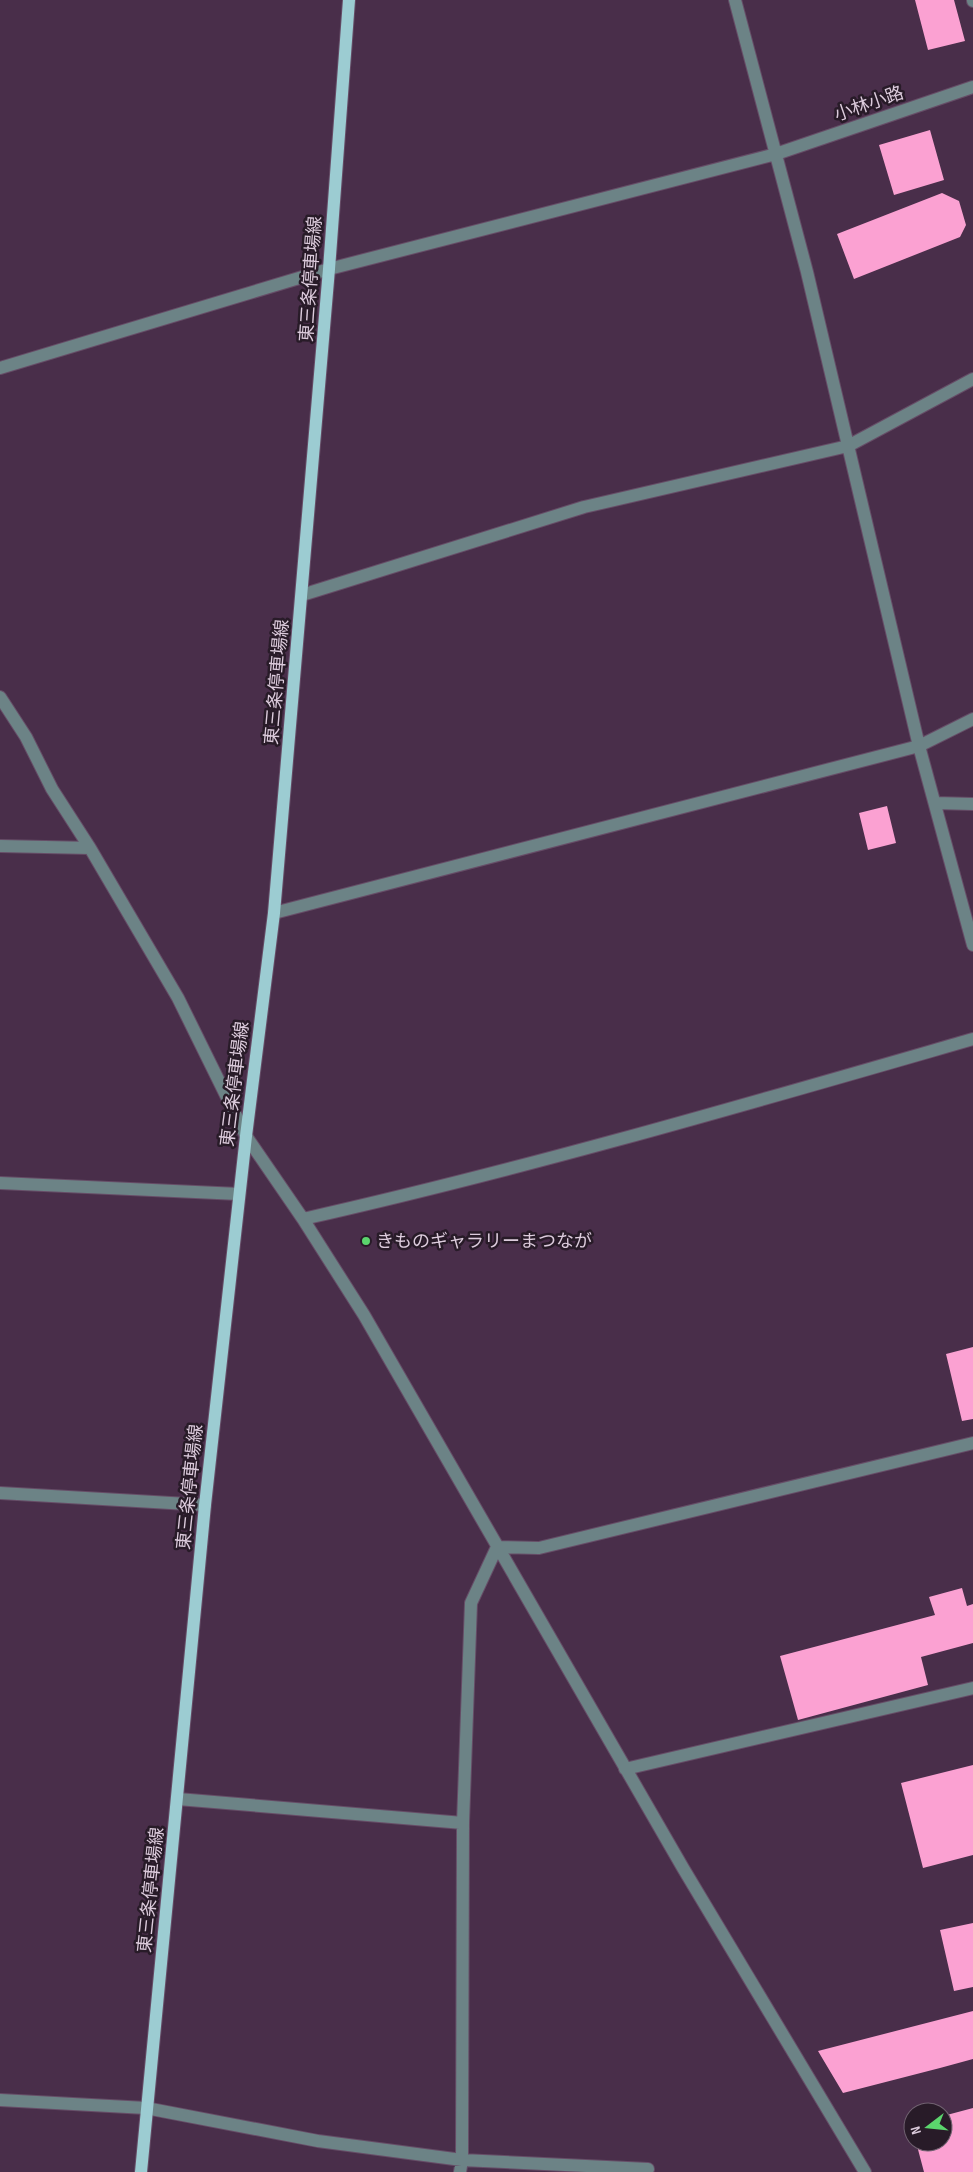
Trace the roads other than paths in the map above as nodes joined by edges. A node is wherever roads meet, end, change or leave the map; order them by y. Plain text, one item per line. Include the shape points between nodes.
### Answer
1 (349, 0) edge
2 (735, 0) edge
3 (973, 87) edge
4 (776, 154) junction
5 (329, 270) junction
6 (0, 368) edge
7 (973, 379) edge
8 (848, 446) junction
9 (302, 595) junction
10 (0, 697) edge
11 (973, 719) edge
12 (919, 746) junction
13 (935, 802) junction
14 (973, 804) edge
15 (0, 846) edge
16 (90, 848) junction
17 (274, 913) junction
18 (973, 945) edge
19 (973, 1039) edge
20 (246, 1136) junction
21 (0, 1183) edge
22 (239, 1194) junction
23 (303, 1219) junction
24 (973, 1443) edge
25 (0, 1493) edge
26 (205, 1505) junction
27 (497, 1547) junction
28 (973, 1688) edge
29 (626, 1769) junction
30 (178, 1799) junction
31 (463, 1823) junction
32 (0, 2100) edge
33 (146, 2108) junction
34 (461, 2166) edge
35 (648, 2169) dead end
36 (141, 2172) edge
37 (865, 2172) edge

1 - 5 main road, 東三条停車場線
2 - 4 street
3 - 4 street, 小林小路
4 - 5 street, 小林小路
4 - 8 street
5 - 6 street, 小林小路
5 - 9 main road, 東三条停車場線
7 - 8 street
8 - 9 street via 584,507
8 - 12 street
9 - 17 main road, 東三条停車場線
10 - 16 street
11 - 12 street
12 - 13 street
12 - 17 street
13 - 14 street
13 - 18 street
15 - 16 street
16 - 20 street via 178,998
17 - 20 main road, 東三条停車場線
19 - 23 street via 466,1181
20 - 22 main road, 東三条停車場線
20 - 23 street
21 - 22 street
22 - 26 main road, 東三条停車場線
23 - 27 street via 364,1315
24 - 27 street via 539,1548
25 - 26 street
26 - 30 main road, 東三条停車場線
27 - 29 street
27 - 31 street via 471,1603
28 - 29 street
29 - 37 street
30 - 31 street
30 - 33 main road, 東三条停車場線
31 - 34 street
32 - 33 street
33 - 34 street
33 - 36 main road, 東三条停車場線
34 - 35 street

